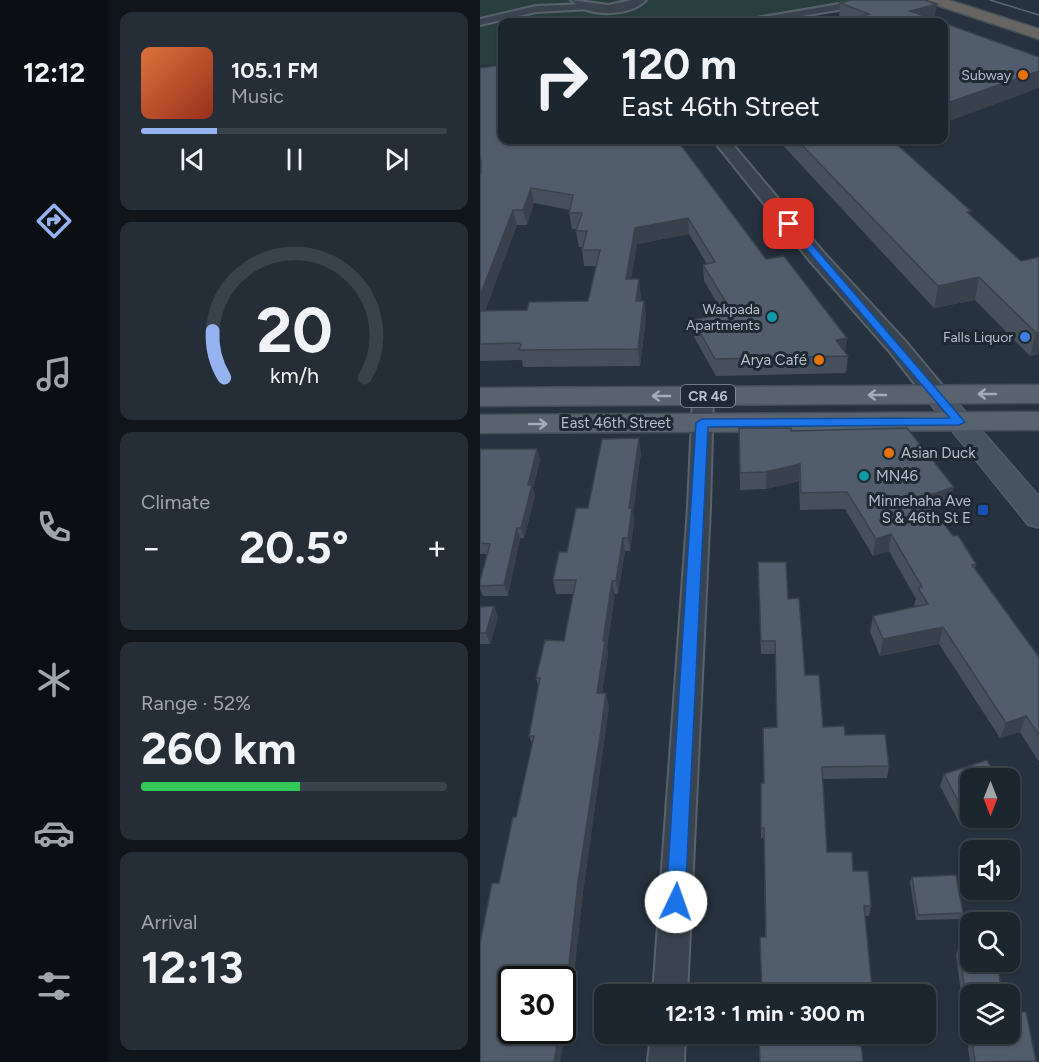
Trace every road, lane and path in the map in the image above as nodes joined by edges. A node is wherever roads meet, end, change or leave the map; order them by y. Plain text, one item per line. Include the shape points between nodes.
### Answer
1 (563, 0) edge
2 (654, 0) edge
3 (935, 0) edge
4 (967, 0) edge
5 (882, 1) edge
6 (637, 2) edge
7 (587, 5) edge
8 (536, 9) junction
9 (623, 18) edge
10 (627, 18) edge
11 (776, 18) edge
12 (480, 22) edge
13 (1039, 23) edge
14 (1039, 34) edge
15 (724, 144) edge
16 (936, 394) junction
17 (1039, 394) edge
18 (480, 397) edge
19 (703, 409) junction
20 (1039, 421) edge
21 (959, 422) junction
22 (480, 424) edge
23 (1039, 517) edge
24 (671, 984) edge
25 (667, 1044) edge
26 (666, 1062) edge

1 - 8 street
2 - 6 street
3 - 14 highway
4 - 13 highway
5 - 11 street
6 - 7 street
6 - 10 street
7 - 8 street
7 - 9 street
8 - 12 street
15 - 16 street
17 -> 16 main road, East 46th Street / CR 46
16 -> 19 main road, East 46th Street / CR 46
16 - 21 main road
19 -> 18 main road, East 46th Street / CR 46
19 - 21 main road, East 46th Street / CR 46
22 -> 19 main road, East 46th Street / CR 46
19 - 24 street
20 - 21 main road, East 46th Street / CR 46
21 - 23 main road
25 - 26 street

